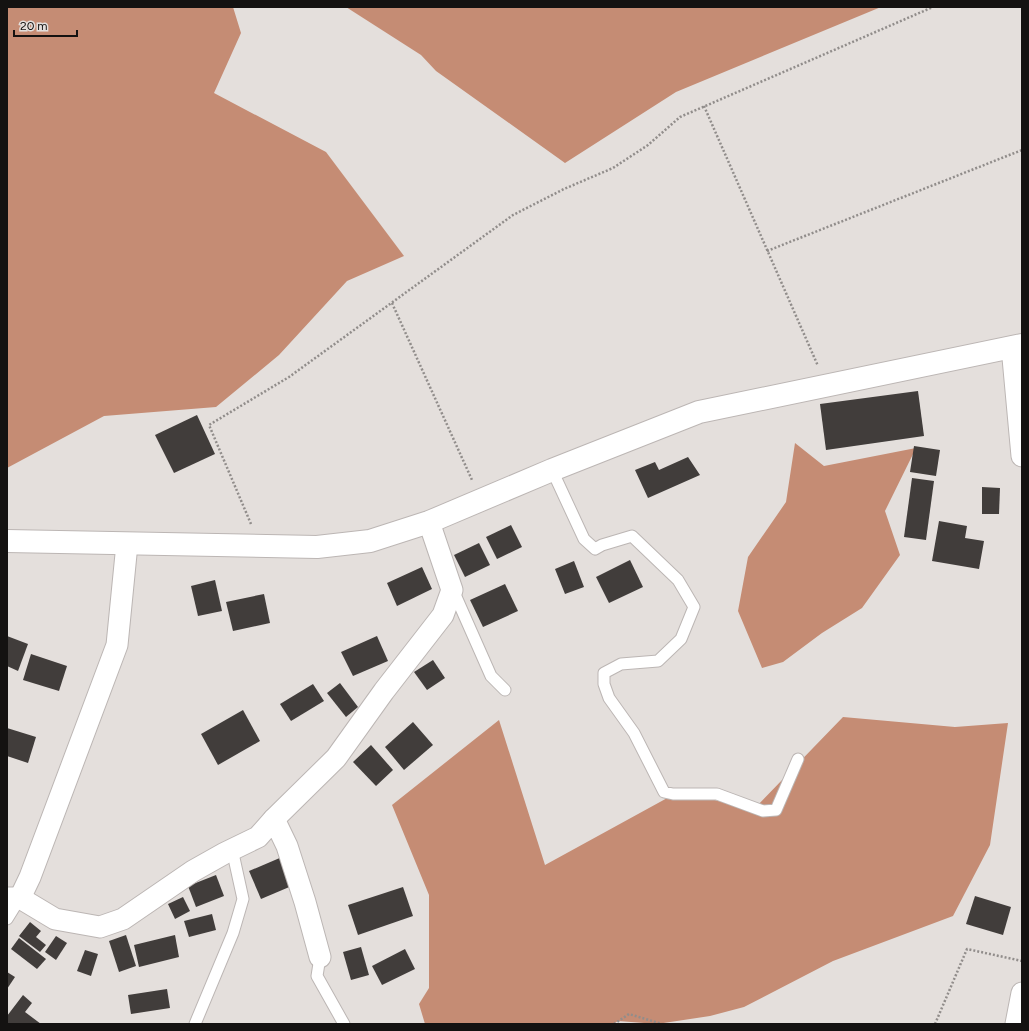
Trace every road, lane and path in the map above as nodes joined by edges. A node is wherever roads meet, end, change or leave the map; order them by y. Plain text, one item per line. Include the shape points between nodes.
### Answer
1 (933, 7) edge
2 (704, 106) junction
3 (1022, 150) edge
4 (767, 251) junction
5 (392, 303) junction
6 (1017, 346) edge
7 (828, 386) junction
8 (1022, 456) edge
9 (552, 470) junction
10 (481, 500) junction
11 (429, 522) junction
12 (7, 541) edge
13 (126, 544) junction
14 (260, 546) junction
15 (452, 590) junction
16 (505, 690) dead end
17 (798, 759) dead end
18 (274, 819) junction
19 (232, 849) junction
20 (13, 898) edge
21 (7, 919) edge
22 (320, 957) joint
23 (1022, 961) edge
24 (1022, 993) edge
25 (195, 1024) edge
26 (344, 1024) edge
27 (614, 1024) edge
28 (662, 1024) edge
29 (935, 1024) edge
30 (1016, 1024) edge

1 - 2 path
2 - 4 path
2 - 5 path via 680,117 648,145 612,168 513,215
3 - 4 path
4 - 7 path
5 - 10 path
5 - 14 path via 289,377 210,425
6 - 7 street
6 - 8 street
7 - 9 street via 699,412
9 - 10 street
9 - 17 lane via 584,539 595,549 632,536 678,580 694,607 681,639 658,661 620,664 604,673 604,684 609,698 634,733 664,792 717,794 762,811 776,810
10 - 11 street
11 - 14 street via 370,541 317,547
11 - 15 street
12 - 13 street
13 - 14 street
13 - 20 street via 117,646 30,877
15 - 16 lane via 491,676
15 - 18 street via 443,616 336,758
18 - 19 street via 258,837
18 - 22 street via 287,846
19 - 20 street via 193,871 123,919 100,927 55,919
19 - 25 lane via 244,899 233,933
20 - 21 lane
22 - 26 lane via 317,976
23 - 29 path via 967,949
24 - 30 street
27 - 28 path via 629,1014

